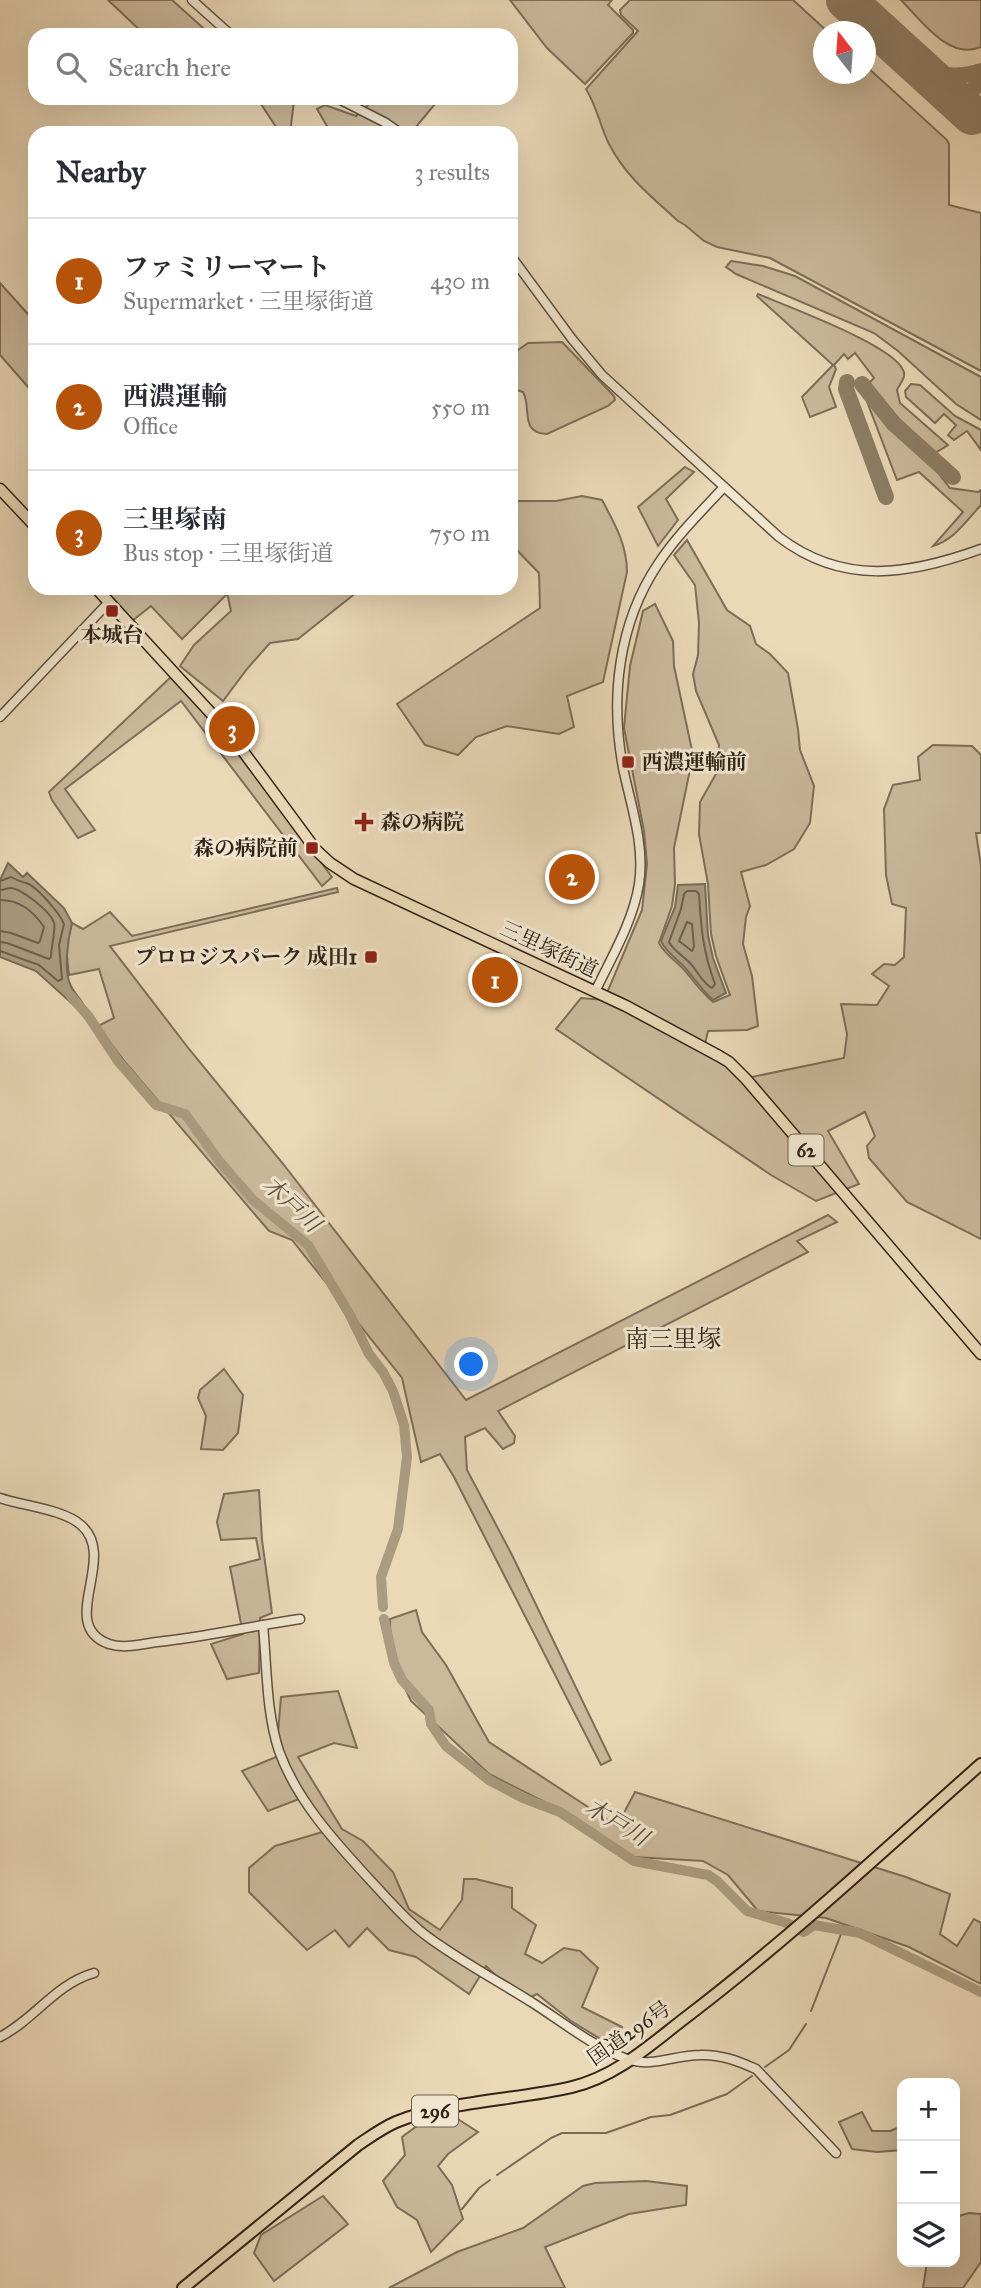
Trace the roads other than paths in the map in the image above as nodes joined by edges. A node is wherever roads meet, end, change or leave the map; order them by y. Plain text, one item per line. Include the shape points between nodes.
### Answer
1 (192, 0) edge
2 (223, 28) edge
3 (351, 105) edge
4 (390, 126) edge
5 (518, 266) edge
6 (724, 487) junction
7 (0, 489) edge
8 (28, 519) edge
9 (981, 549) edge
10 (102, 595) edge
11 (109, 602) junction
12 (0, 717) edge
13 (595, 992) junction
14 (981, 1354) edge
15 (0, 1498) edge
16 (300, 1619) dead end
17 (263, 1625) junction
18 (981, 1764) edge
19 (94, 1973) dead end
20 (0, 2037) edge
21 (631, 2060) junction
22 (836, 2153) dead end
23 (183, 2288) edge

1 - 2 street
3 - 4 street
5 - 6 street via 602,375
6 - 9 street via 788,544 834,566 905,570
6 - 13 street via 657,565 625,639 616,709 640,869 636,900
7 - 8 main road
10 - 11 main road, 三里塚街道 / 62
11 - 12 street
11 - 13 main road, 三里塚街道 / 62 via 231,735 330,863 354,879
13 - 14 main road, 三里塚街道 / 62 via 729,1062
15 - 17 street via 73,1519 89,1534 96,1555 86,1614 91,1629 105,1642 143,1644
16 - 17 street
17 - 21 street via 271,1717 280,1754 306,1802 335,1841 427,1936 581,2035
18 - 21 highway, 国道296号 / 296 via 822,1905
19 - 20 street via 62,1987
21 - 22 street via 652,2063 698,2055 743,2063 756,2070
21 - 23 highway, 国道296号 / 296 via 589,2083 429,2113 385,2127

